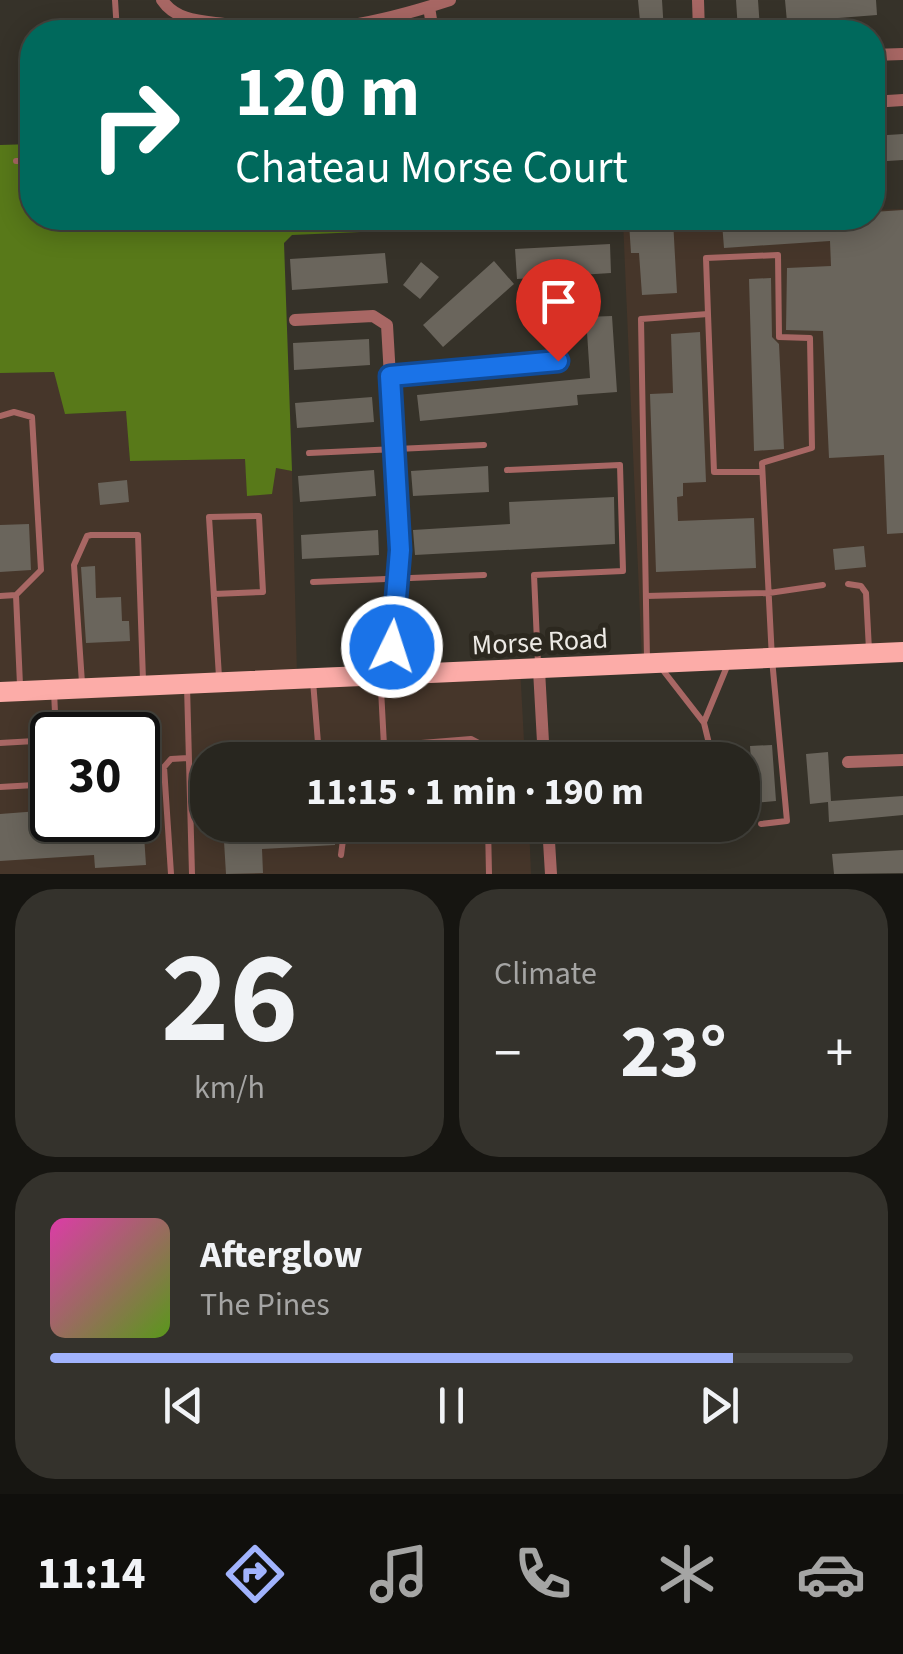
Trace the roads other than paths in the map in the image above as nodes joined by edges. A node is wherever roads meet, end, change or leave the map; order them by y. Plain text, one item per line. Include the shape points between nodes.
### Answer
1 (162, 0) edge
2 (450, 0) edge
3 (429, 7) junction
4 (204, 20) edge
5 (384, 20) edge
6 (431, 20) edge
7 (16, 162) dead end
8 (20, 162) edge
9 (708, 314) junction
10 (295, 320) dead end
11 (558, 361) dead end
12 (390, 376) junction
13 (0, 416) edge
14 (484, 444) dead end
15 (394, 450) junction
16 (309, 454) dead end
17 (507, 470) dead end
18 (762, 472) junction
19 (484, 576) dead end
20 (398, 578) junction
21 (312, 582) dead end
22 (848, 584) dead end
23 (822, 585) dead end
24 (769, 592) junction
25 (214, 594) junction
26 (16, 595) junction
27 (0, 596) edge
28 (646, 596) junction
29 (903, 652) edge
30 (870, 654) junction
31 (772, 659) junction
32 (730, 661) junction
33 (653, 665) junction
34 (539, 670) junction
35 (393, 676) junction
36 (313, 680) junction
37 (220, 683) junction
38 (187, 684) junction
39 (143, 686) junction
40 (82, 689) junction
41 (54, 690) junction
42 (10, 692) edge
43 (54, 712) edge
44 (704, 723) junction
45 (30, 740) edge
46 (318, 742) edge
47 (384, 742) edge
48 (434, 742) edge
49 (477, 742) edge
50 (543, 742) edge
51 (709, 742) edge
52 (0, 743) edge
53 (188, 758) junction
54 (903, 760) edge
55 (848, 762) dead end
56 (30, 785) edge
57 (0, 787) edge
58 (761, 824) dead end
59 (342, 842) edge
60 (489, 842) edge
61 (549, 842) edge
62 (341, 855) dead end
63 (170, 874) edge
64 (192, 874) edge
65 (490, 874) edge
66 (551, 874) edge

1 - 4 street via 175,14
2 - 3 street
3 - 5 street
3 - 6 street
7 - 8 lane
9 - 18 lane via 714,472
9 - 18 lane via 706,258 778,255 779,337 810,338 812,448 762,462
9 - 28 lane via 642,319
10 - 12 street via 382,319
11 - 12 street
12 - 15 street
13 - 26 lane via 32,417 42,570
14 - 15 lane
15 - 16 lane
15 - 20 street
17 - 34 lane via 620,465 623,571 534,576
18 - 24 lane
19 - 20 lane
20 - 21 lane
20 - 35 street
22 - 30 lane via 866,592
23 - 24 lane
24 - 28 lane
24 - 31 lane
25 - 25 lane via 209,517 259,516 264,592
25 - 37 lane
26 - 27 lane
26 - 42 lane
28 - 33 lane
29 - 30 main road, Morse Road
30 - 31 main road, Morse Road
31 - 32 main road, Morse Road
31 - 58 lane via 787,822
32 - 33 main road, Morse Road
32 - 44 lane
33 - 34 main road, Morse Road
33 - 44 lane
34 - 35 main road, Morse Road
34 - 50 street
35 - 36 main road, Morse Road
35 - 47 lane via 381,689
36 - 37 main road, Morse Road
36 - 46 lane
37 - 38 main road, Morse Road
38 - 39 main road, Morse Road
38 - 53 lane
39 - 40 main road, Morse Road
39 - 40 lane via 134,533 87,536 74,564
40 - 41 main road, Morse Road
41 - 42 main road, Morse Road
41 - 43 lane
44 - 51 lane
45 - 52 lane
48 - 49 lane
53 - 63 lane via 171,758 164,768
53 - 64 lane
54 - 55 street
56 - 57 lane
59 - 62 lane
60 - 65 lane
61 - 66 street

